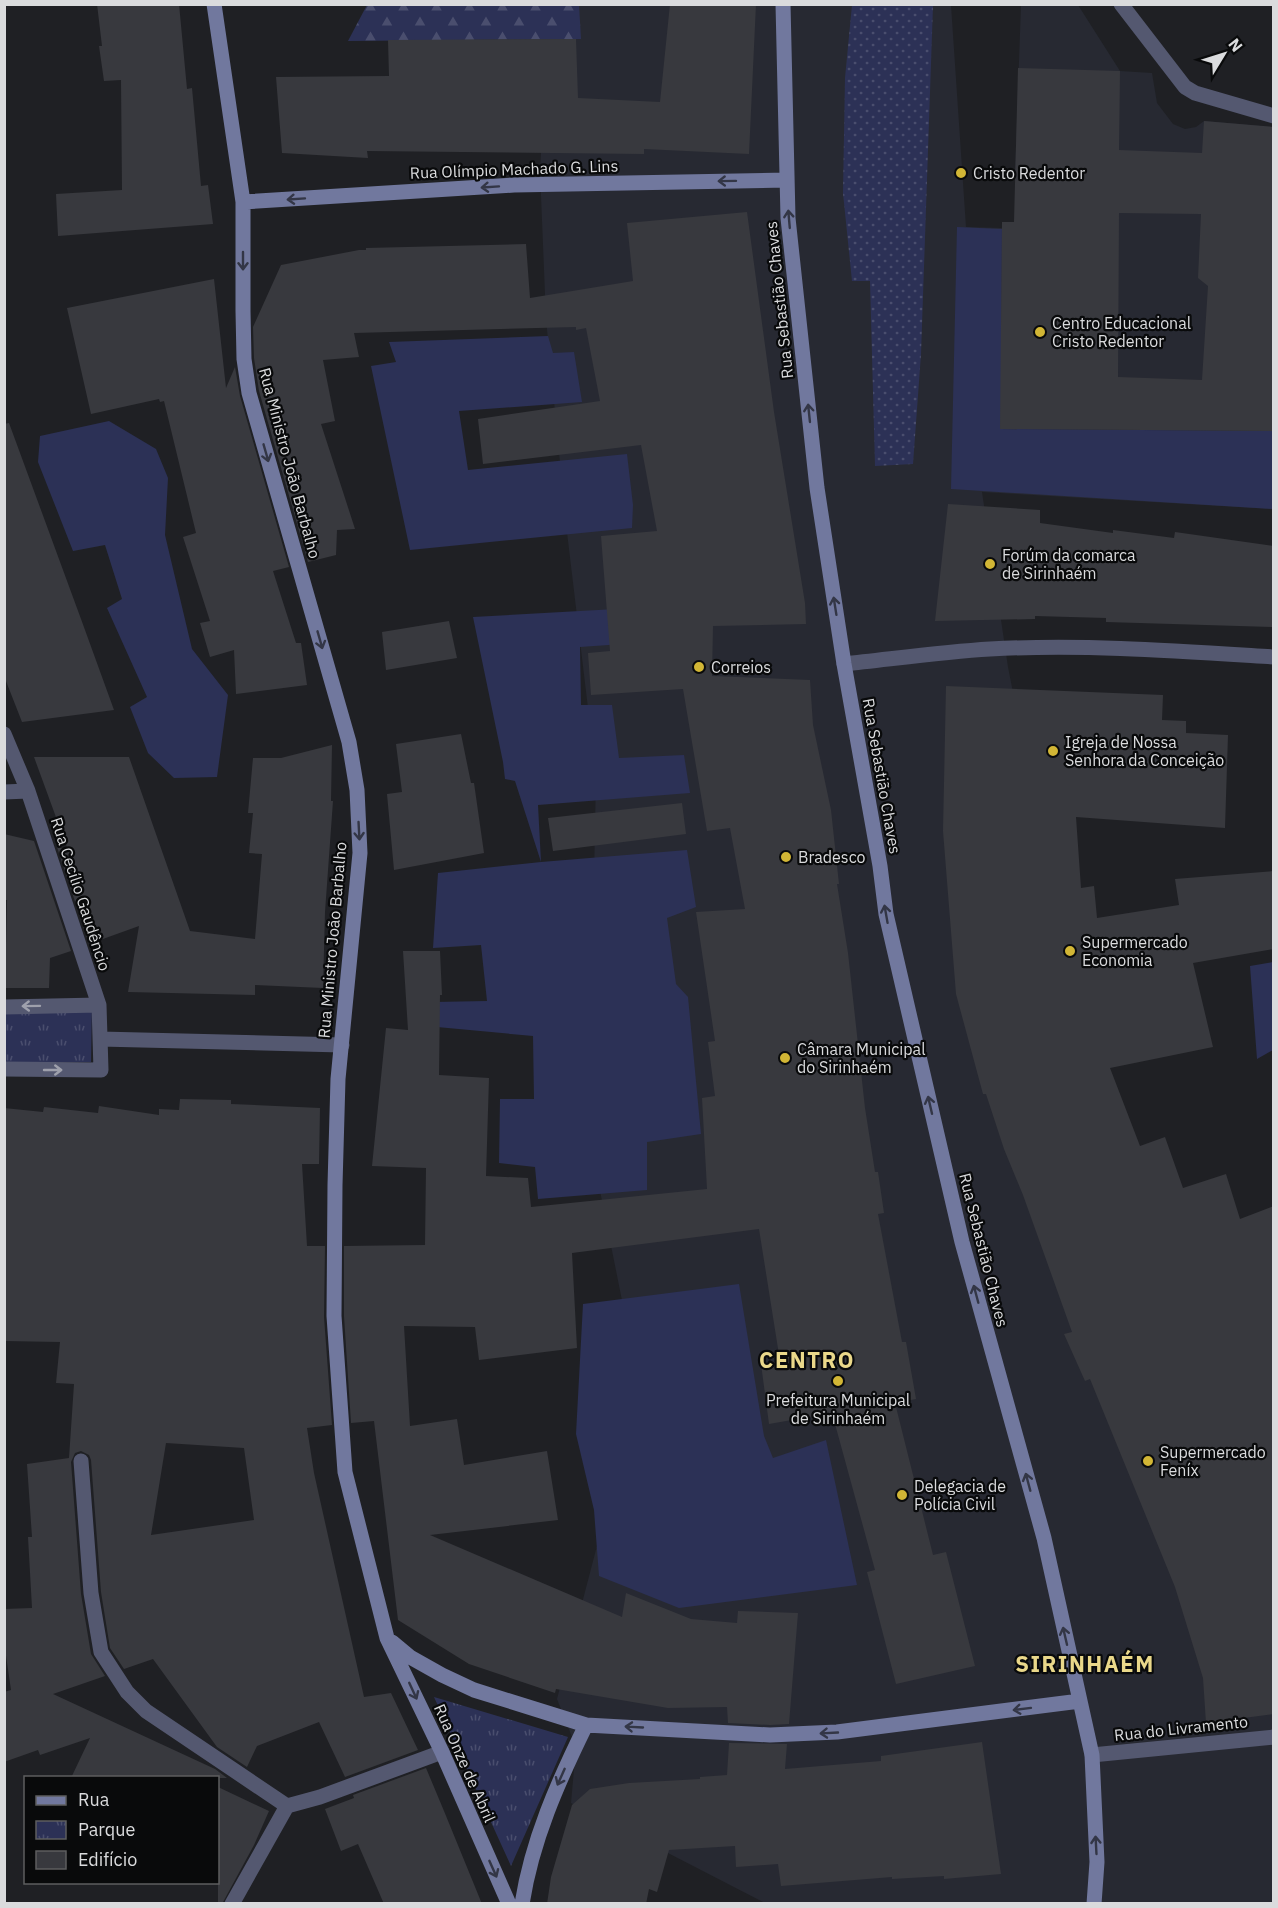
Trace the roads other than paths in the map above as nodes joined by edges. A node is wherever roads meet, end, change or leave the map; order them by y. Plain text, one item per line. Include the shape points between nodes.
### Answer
1 (214, 4) edge
2 (783, 4) edge
3 (1121, 4) edge
4 (1274, 116) edge
5 (786, 180) junction
6 (243, 202) junction
7 (1274, 657) edge
8 (844, 664) junction
9 (4, 734) edge
10 (28, 791) junction
11 (4, 792) edge
12 (99, 1005) junction
13 (4, 1006) edge
14 (100, 1039) junction
15 (342, 1045) junction
16 (4, 1069) edge
17 (81, 1461) dead end
18 (387, 1638) junction
19 (1080, 1701) junction
20 (586, 1725) junction
21 (1274, 1737) edge
22 (442, 1752) junction
23 (1092, 1755) junction
24 (287, 1806) junction
25 (232, 1904) edge
26 (509, 1904) edge
27 (522, 1904) edge
28 (1094, 1904) edge

1 - 6 main road, Rua Ministro João Barbalho
2 - 5 main road, Rua Sebastião Chaves
3 - 4 street via 1185,87
5 -> 6 main road, Rua Olímpio Machado G. Lins via 514,185
8 -> 5 main road, Rua Sebastião Chaves via 817,488
6 -> 15 main road, Rua Ministro João Barbalho via 244,359 249,393 349,742 357,790 360,853
7 - 8 street via 1046,647
19 -> 8 main road, Rua Sebastião Chaves via 1044,1538 962,1242 886,915
9 - 10 street, Rua Cecílio Gaudêncio
10 - 11 street
10 - 12 street, Rua Cecílio Gaudêncio
12 -> 13 street
12 - 14 street, Rua Cecílio Gaudêncio
14 - 15 street
16 -> 14 street, Rua Cecílio Gaudêncio via 100,1070
15 - 18 main road, Rua Ministro João Barbalho via 337,1091 334,1316 345,1472
17 - 24 street via 91,1593 101,1652 127,1692 146,1711
18 - 20 main road via 410,1657 474,1690
18 -> 22 main road, Rua Onze de Abril
19 -> 20 main road via 837,1732 770,1736
19 - 23 main road, Rua Sebastião Chaves
20 -> 27 main road via 560,1778 537,1840
21 - 23 street, Rua do Livramento
22 - 24 street
22 -> 26 main road, Rua Onze de Abril
28 -> 23 main road, Rua Sebastião Chaves via 1097,1862
24 - 25 street

